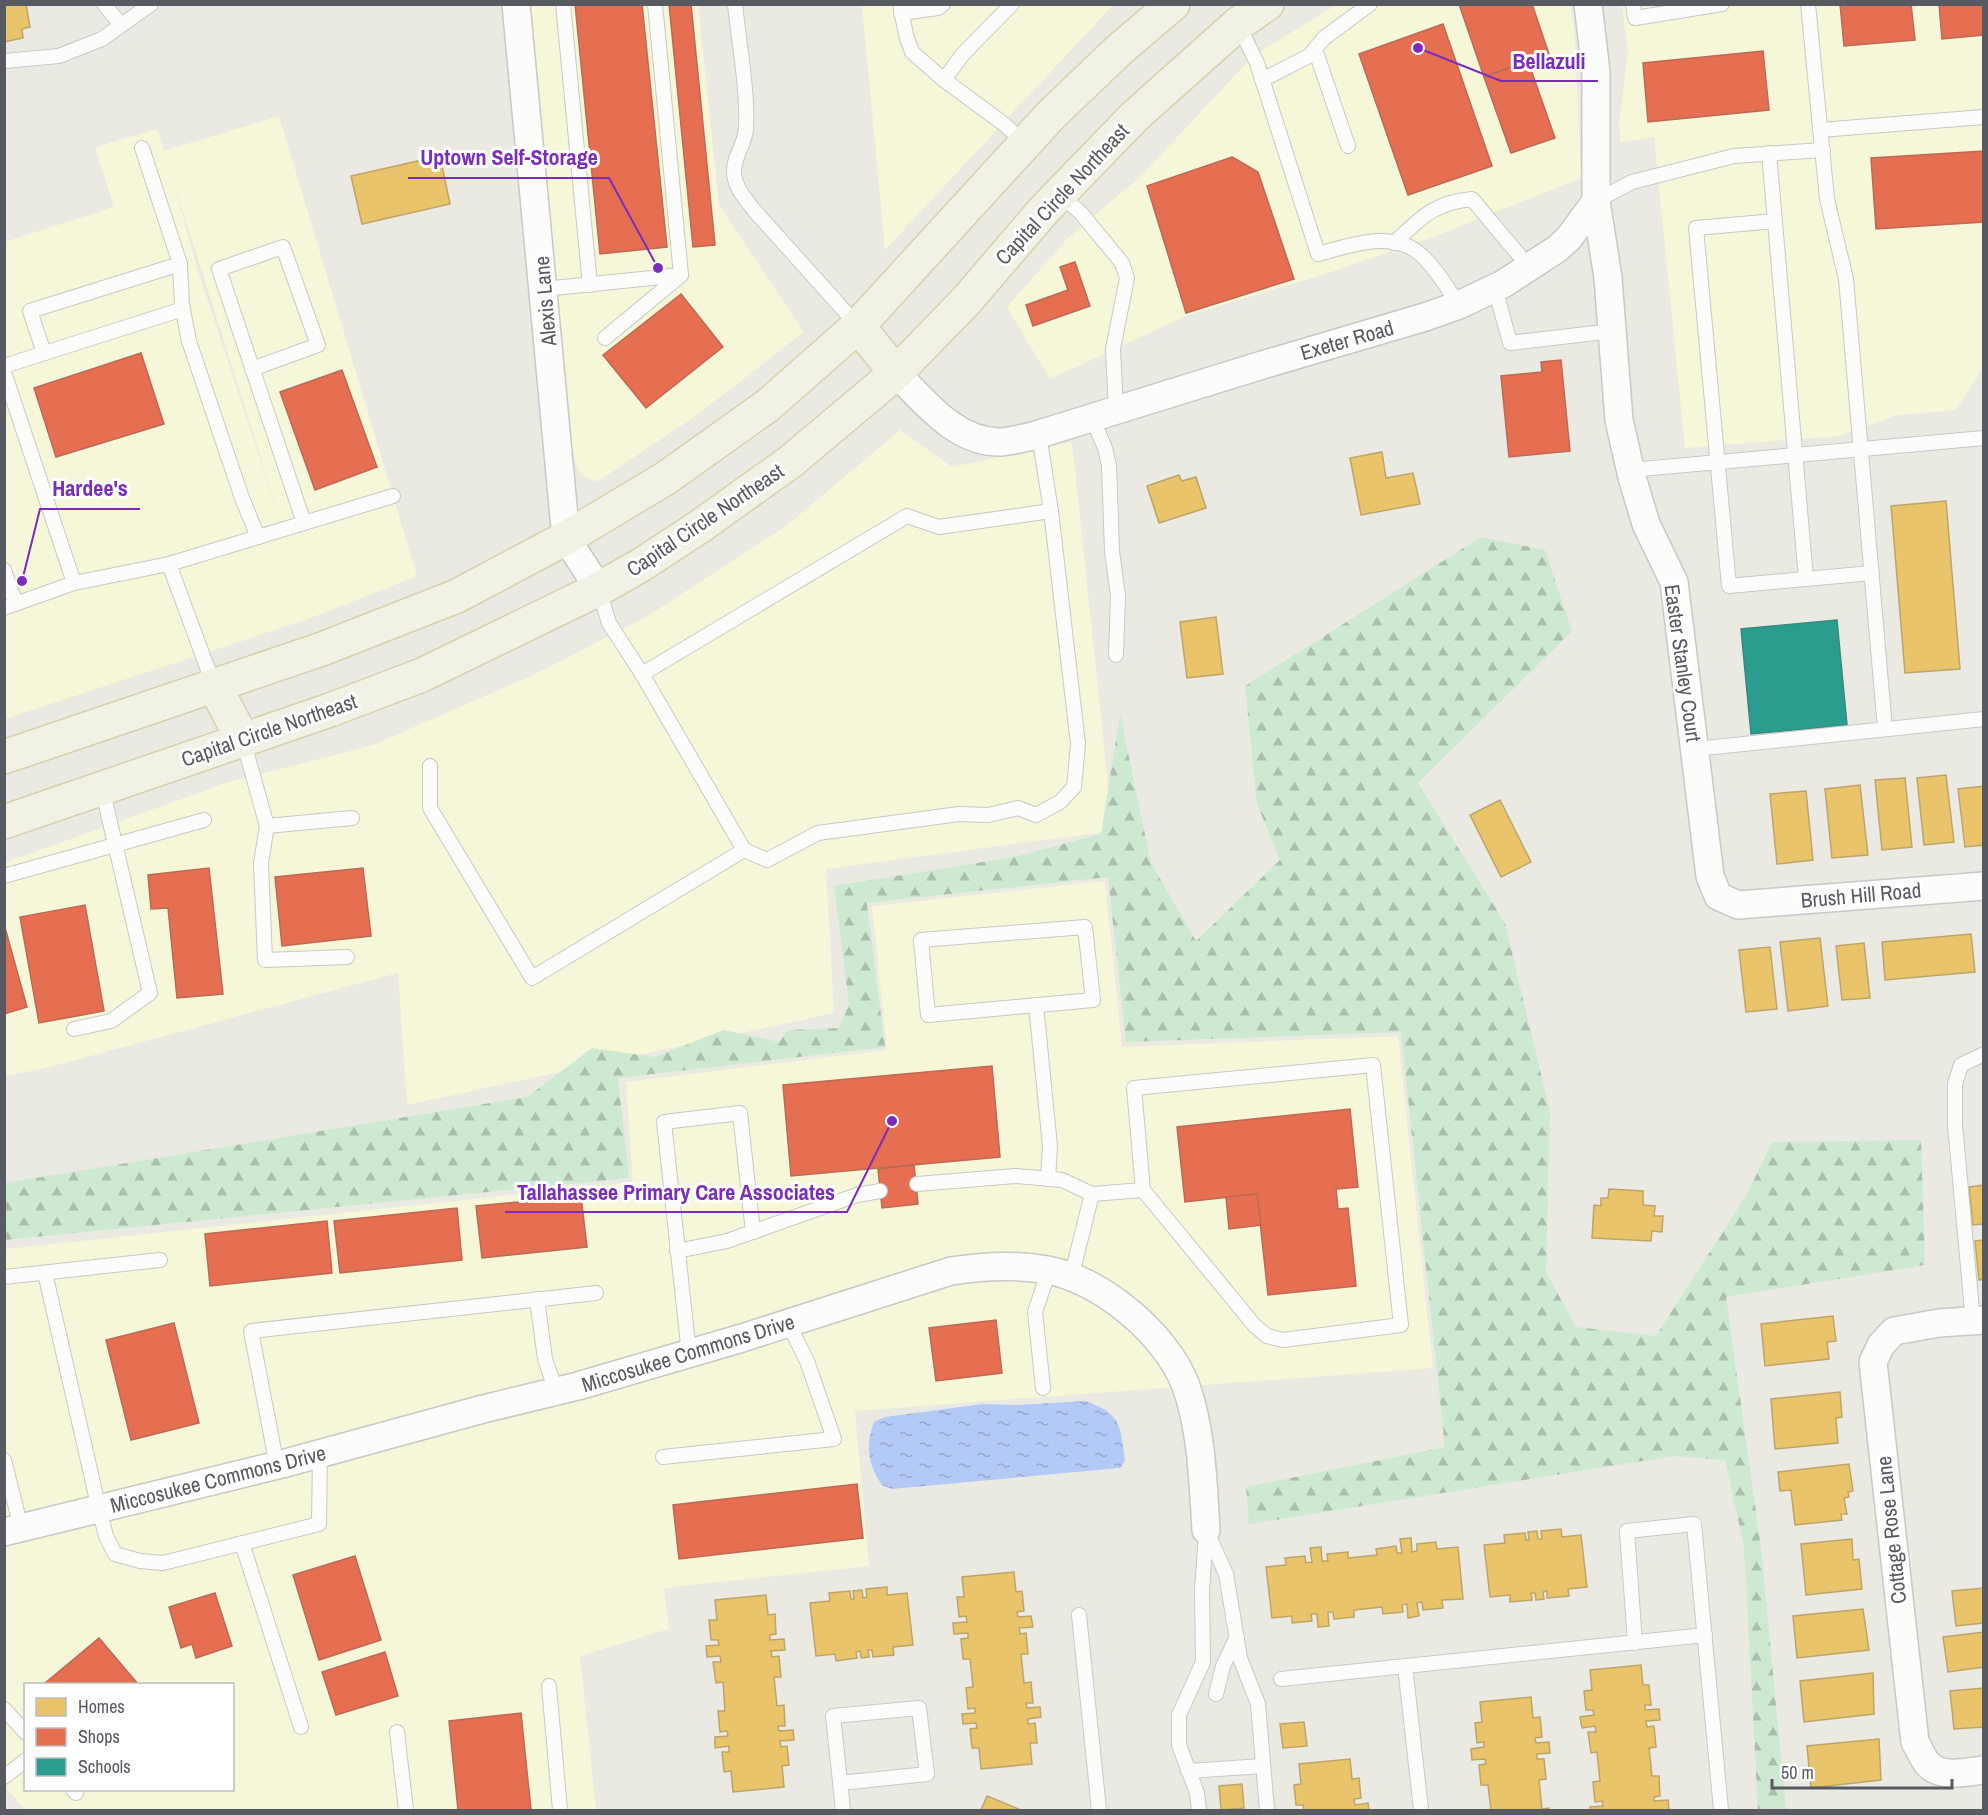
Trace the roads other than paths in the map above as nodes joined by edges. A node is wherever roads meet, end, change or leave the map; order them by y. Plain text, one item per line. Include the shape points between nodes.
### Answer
1 (104, 4) edge
2 (151, 4) edge
3 (516, 4) edge
4 (563, 4) edge
5 (655, 4) edge
6 (735, 4) edge
7 (943, 4) edge
8 (1173, 4) edge
9 (1267, 4) edge
10 (1370, 4) edge
11 (1588, 4) edge
12 (1633, 4) edge
13 (1722, 4) edge
14 (1808, 4) edge
15 (1006, 8) edge
16 (900, 9) edge
17 (1238, 24) junction
18 (121, 25) junction
19 (1315, 49) junction
20 (4, 61) edge
21 (944, 80) junction
22 (1262, 80) junction
23 (1983, 117) edge
24 (1821, 130) junction
25 (1025, 144) junction
26 (1348, 146) dead end
27 (142, 147) dead end
28 (1822, 150) junction
29 (1769, 153) junction
30 (1059, 194) junction
31 (1596, 201) junction
32 (1775, 221) junction
33 (1394, 243) junction
34 (180, 264) junction
35 (1529, 267) junction
36 (681, 275) junction
37 (590, 285) junction
38 (1495, 288) junction
39 (544, 290) junction
40 (1459, 305) junction
41 (183, 309) junction
42 (858, 326) junction
43 (1612, 331) junction
44 (605, 339) dead end
45 (44, 353) junction
46 (4, 366) edge
47 (252, 369) junction
48 (4, 372) edge
49 (896, 373) junction
50 (1104, 414) junction
51 (1039, 435) junction
52 (1983, 438) edge
53 (1860, 449) junction
54 (1795, 455) junction
55 (1718, 462) junction
56 (1630, 470) junction
57 (393, 496) dead end
58 (1051, 511) junction
59 (304, 523) junction
60 (258, 537) junction
61 (566, 538) junction
62 (169, 564) junction
63 (4, 570) edge
64 (1872, 573) junction
65 (1806, 579) junction
66 (74, 583) junction
67 (599, 589) junction
68 (10, 606) edge
69 (1116, 655) dead end
70 (642, 674) junction
71 (214, 687) junction
72 (1983, 719) edge
73 (1885, 729) junction
74 (243, 740) junction
75 (1695, 749) junction
76 (4, 758) edge
77 (429, 766) dead end
78 (102, 788) junction
79 (352, 818) dead end
80 (204, 820) dead end
81 (4, 822) edge
82 (267, 826) junction
83 (115, 845) junction
84 (744, 850) junction
85 (4, 876) edge
86 (1983, 886) edge
87 (1738, 905) joint
88 (347, 957) dead end
89 (1036, 1005) junction
90 (74, 1029) dead end
91 (1983, 1054) edge
92 (1048, 1179) junction
93 (917, 1184) dead end
94 (1143, 1190) junction
95 (880, 1191) dead end
96 (1092, 1194) junction
97 (753, 1232) junction
98 (677, 1251) junction
99 (160, 1260) dead end
100 (45, 1273) junction
101 (1060, 1274) junction
102 (4, 1277) edge
103 (596, 1293) dead end
104 (537, 1299) junction
105 (1978, 1320) edge
106 (788, 1323) junction
107 (689, 1354) junction
108 (1043, 1388) dead end
109 (556, 1391) junction
110 (320, 1454) junction
111 (663, 1457) dead end
112 (4, 1460) edge
113 (277, 1466) junction
114 (99, 1509) junction
115 (13, 1530) edge
116 (1206, 1530) junction
117 (242, 1543) junction
118 (1079, 1615) dead end
119 (1705, 1635) junction
120 (1237, 1637) junction
121 (1635, 1643) junction
122 (1406, 1666) junction
123 (1281, 1679) dead end
124 (549, 1686) dead end
125 (1216, 1694) dead end
126 (4, 1709) edge
127 (301, 1727) dead end
128 (397, 1731) dead end
129 (24, 1732) edge
130 (24, 1762) edge
131 (1263, 1766) junction
132 (1983, 1770) edge
133 (1188, 1771) junction
134 (4, 1777) edge
135 (840, 1783) junction
136 (406, 1810) edge
137 (560, 1810) edge
138 (843, 1810) edge
139 (1099, 1810) edge
140 (1199, 1810) edge
141 (1267, 1810) edge
142 (1421, 1810) edge
143 (1721, 1810) edge

1 - 18 lane
2 - 18 lane
3 - 39 street, Alexis Lane
4 - 37 lane
5 - 36 lane
6 - 42 lane via 746,113 746,132 735,160 738,189
7 - 16 lane via 938,8
8 - 25 main road via 1119,50
9 - 17 main road, Capital Circle Northeast
10 - 19 lane
11 - 31 street via 1596,72
12 - 13 lane via 1635,18
14 - 24 lane
15 - 21 lane
16 - 21 lane via 912,52
17 - 22 lane
17 - 30 main road, Capital Circle Northeast via 1134,117
18 - 20 lane via 102,39 59,56
19 - 22 lane via 1309,56
19 - 26 lane
21 - 25 lane
22 - 33 lane via 1318,254 1366,241
23 - 24 lane
24 - 28 lane
25 - 42 main road
27 - 34 lane
28 - 29 lane
28 - 53 lane via 1827,199 1846,279
29 - 31 lane via 1734,156 1632,182
29 - 32 lane
30 - 49 main road, Capital Circle Northeast
30 - 50 lane via 1081,213 1126,270
31 - 35 street, Exeter Road via 1569,238
31 - 43 street, Easter Stanley Court
32 - 54 lane
32 - 55 lane via 1696,228
33 - 35 lane via 1426,212 1453,201 1472,199
33 - 40 lane via 1418,252
34 - 41 lane
34 - 45 lane via 30,311
35 - 38 street, Exeter Road
36 - 37 lane
36 - 44 lane
37 - 39 lane
38 - 40 street, Exeter Road
38 - 43 lane via 1510,343
39 - 61 street, Alexis Lane
40 - 50 street, Exeter Road
41 - 45 lane
41 - 60 lane via 189,342
42 - 49 main road
42 - 61 main road via 767,406 666,478
43 - 56 street, Easter Stanley Court via 1619,420
45 - 46 lane
47 - 47 lane via 219,269 283,247 318,345
47 - 59 lane
48 - 66 lane
49 - 51 street, Exeter Road via 944,421 972,437 1001,442
49 - 67 main road, Capital Circle Northeast via 790,462 699,527
50 - 51 street, Exeter Road
50 - 69 lane via 1118,596
51 - 58 lane
52 - 53 lane
53 - 54 lane
53 - 64 lane
54 - 55 lane
54 - 65 lane
55 - 56 lane
55 - 65 lane via 1729,586
56 - 75 street, Easter Stanley Court via 1646,524 1674,582
57 - 59 lane
58 - 70 lane via 939,527 907,516
58 - 84 lane via 1078,744 1074,786 1060,802 1036,815 1018,808 988,815 959,814 818,833 767,860
59 - 60 lane
60 - 62 lane
61 - 67 street, Alexis Lane
61 - 71 main road via 457,596
62 - 66 lane
62 - 71 lane
63 - 68 lane
64 - 65 lane
64 - 73 lane
66 - 68 lane
67 - 70 lane via 609,623
67 - 74 main road, Capital Circle Northeast via 422,675
70 - 84 lane
71 - 74 main road
71 - 76 main road
72 - 73 lane
73 - 75 lane
74 - 78 main road, Capital Circle Northeast
74 - 82 lane
75 - 87 street, Easter Stanley Court via 1710,876 1718,896
77 - 84 lane via 430,808 532,978
78 - 81 main road, Capital Circle Northeast
78 - 83 lane
79 - 82 lane
80 - 83 lane
82 - 88 lane via 261,863 265,960
83 - 85 lane
83 - 90 lane via 150,993 111,1022
86 - 87 street, Brush Hill Road
89 - 89 lane via 928,1015 921,940 1085,927 1093,1000
89 - 92 lane via 1050,1146
91 - 105 lane via 1961,1065 1955,1084 1955,1125
92 - 93 lane via 1015,1176
92 - 96 lane via 1062,1180
94 - 94 lane via 1134,1088 1373,1065 1401,1325 1283,1340 1267,1336
94 - 96 lane
95 - 97 lane via 857,1195
96 - 101 lane
97 - 98 lane
97 - 98 lane via 740,1113 664,1122
98 - 107 lane
99 - 100 lane
100 - 102 lane
100 - 114 lane
101 - 106 street, Miccosukee Commons Drive via 987,1266 951,1271
101 - 108 lane via 1035,1312
101 - 116 street, Miccosukee Commons Drive via 1109,1297 1141,1321 1164,1347 1185,1385 1196,1424
103 - 104 lane
104 - 109 lane via 545,1359
104 - 113 lane via 250,1331
105 - 132 street, Cottage Rose Lane via 1894,1331 1873,1362 1915,1742 1928,1764 1939,1772
106 - 107 street, Miccosukee Commons Drive
106 - 111 lane via 807,1361 834,1439
107 - 109 street, Miccosukee Commons Drive
109 - 110 street, Miccosukee Commons Drive
110 - 113 street, Miccosukee Commons Drive
110 - 117 lane via 319,1524
112 - 115 lane
113 - 114 street, Miccosukee Commons Drive
114 - 115 street, Miccosukee Commons Drive
114 - 117 lane via 116,1554 140,1561 163,1563
116 - 120 lane via 1227,1574
116 - 133 lane via 1203,1662 1179,1716 1179,1745
117 - 127 lane
118 - 139 lane
119 - 121 lane
119 - 121 lane via 1694,1524 1627,1530
119 - 143 lane
120 - 125 lane via 1223,1666
120 - 131 lane via 1240,1658 1258,1704
121 - 122 lane
122 - 123 lane
122 - 142 lane
124 - 137 lane
126 - 129 lane
128 - 136 lane
130 - 134 lane
131 - 133 lane
131 - 141 lane
133 - 140 lane
135 - 135 lane via 927,1774 919,1708 833,1716
135 - 138 lane

